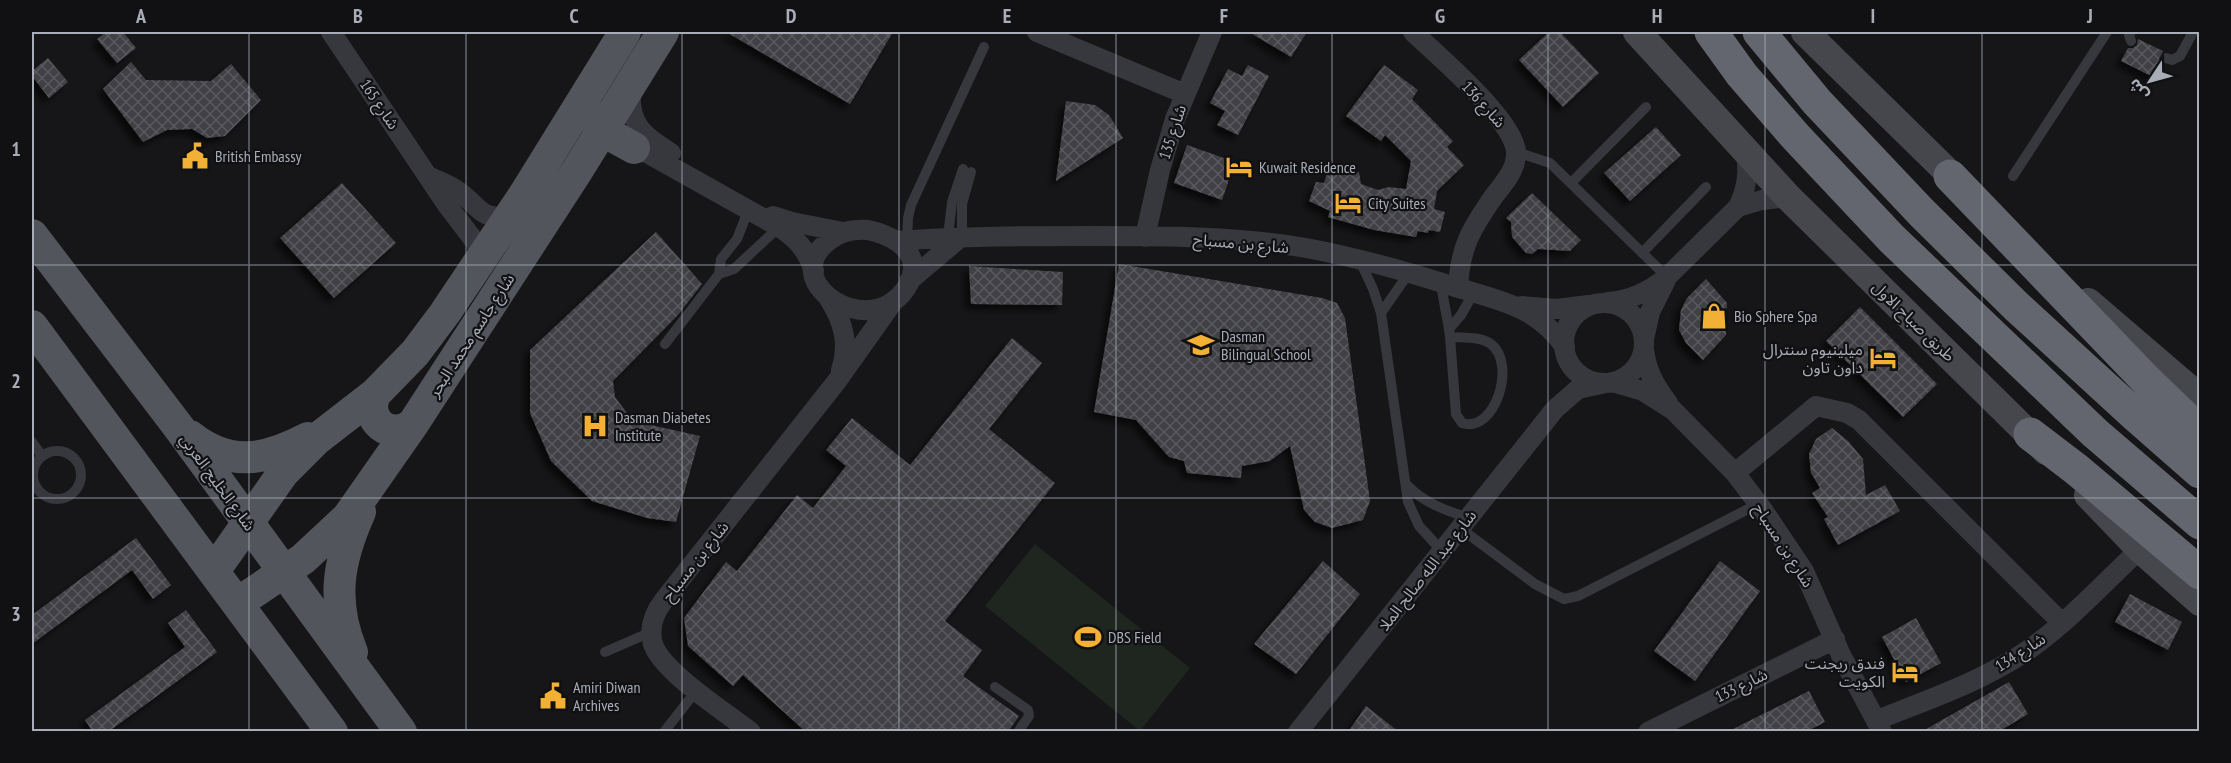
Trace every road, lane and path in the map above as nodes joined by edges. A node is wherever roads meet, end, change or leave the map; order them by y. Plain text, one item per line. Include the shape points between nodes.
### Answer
1 (332, 32) edge
2 (626, 32) edge
3 (663, 32) edge
4 (1037, 32) edge
5 (1212, 32) edge
6 (1413, 32) edge
7 (1637, 32) edge
8 (1711, 32) edge
9 (1759, 32) edge
10 (1805, 32) edge
11 (2107, 32) edge
12 (2193, 32) edge
13 (984, 47) dead end
14 (2166, 58) dead end
15 (631, 82) junction
16 (587, 91) junction
17 (1185, 94) junction
18 (1646, 107) dead end
19 (603, 131) junction
20 (634, 148) junction
21 (1516, 152) junction
22 (1746, 153) junction
23 (577, 171) junction
24 (967, 171) dead end
25 (428, 176) junction
26 (1950, 176) junction
27 (2013, 176) dead end
28 (1571, 183) junction
29 (1706, 187) dead end
30 (1788, 197) junction
31 (1738, 207) junction
32 (748, 211) junction
33 (511, 215) junction
34 (778, 227) junction
35 (843, 232) junction
36 (32, 235) edge
37 (955, 237) junction
38 (1145, 237) junction
39 (902, 241) junction
40 (1642, 253) junction
41 (481, 260) junction
42 (1360, 261) junction
43 (813, 272) junction
44 (719, 273) junction
45 (1409, 273) junction
46 (1667, 277) junction
47 (909, 281) junction
48 (1458, 288) junction
49 (828, 296) junction
50 (892, 302) junction
51 (1597, 304) junction
52 (1513, 305) junction
53 (1381, 313) junction
54 (32, 326) edge
55 (1449, 333) junction
56 (1644, 343) junction
57 (664, 344) dead end
58 (1565, 350) junction
59 (837, 381) junction
60 (1609, 383) junction
61 (375, 394) junction
62 (2199, 398) edge
63 (1555, 409) junction
64 (1673, 410) junction
65 (340, 420) junction
66 (413, 424) junction
67 (177, 425) junction
68 (2199, 432) edge
69 (2030, 435) junction
70 (32, 442) edge
71 (42, 456) junction
72 (2199, 472) edge
73 (1735, 473) junction
74 (376, 478) junction
75 (1407, 485) junction
76 (1758, 504) junction
77 (247, 521) junction
78 (1464, 523) junction
79 (2199, 523) edge
80 (2140, 549) junction
81 (1442, 550) junction
82 (214, 571) junction
83 (284, 572) junction
84 (2199, 573) edge
85 (2199, 602) edge
86 (238, 603) junction
87 (2062, 622) junction
88 (651, 632) junction
89 (1835, 639) junction
90 (605, 652) dead end
91 (995, 687) dead end
92 (696, 691) junction
93 (377, 701) junction
94 (1880, 726) edge
95 (332, 732) edge
96 (401, 732) edge
97 (664, 732) edge
98 (751, 732) edge
99 (1018, 732) edge
100 (1298, 732) edge
101 (1648, 732) edge

1 - 25 street, شارع 165
2 - 16 main road, شارع جاسم محمد البحر
3 - 15 main road, شارع جاسم محمد البحر
4 - 17 street
5 - 17 street, شارع 135
6 - 21 street, شارع 136 via 1492,110 1509,132
7 - 22 main road, طريق صباح الاول
8 - 79 highway via 1796,137 1892,239 2095,433
9 - 72 highway via 1817,102 1921,212 2016,306
10 - 26 main road
11 - 27 lane
12 - 14 lane via 2180,56
13 - 39 lane via 910,205
15 - 19 main road, شارع جاسم محمد البحر
15 - 35 street via 632,112 638,127 651,140 768,214
16 - 19 main road via 588,111
16 - 33 main road, شارع جاسم محمد البحر
17 - 38 street, شارع 135 via 1160,170
18 - 28 lane
19 - 20 main road
19 - 23 main road, شارع جاسم محمد البحر
20 - 23 street via 614,149
20 - 32 street
21 - 28 lane via 1550,163
21 - 48 street via 1512,172 1474,225 1462,252
22 - 30 main road, طريق صباح الاول
22 - 31 street via 1748,176
23 - 66 main road, شارع جاسم محمد البحر
24 - 37 lane
25 - 33 street via 458,190 489,217
25 - 41 street, شارع 165 via 476,243
26 - 62 main road
26 - 68 highway
28 - 40 lane
29 - 40 lane
30 - 31 street
30 - 69 main road, طريق صباح الاول
31 - 46 street
32 - 34 street
32 - 44 lane via 736,239 721,259
33 - 41 main road, شارع جاسم محمد البحر
34 - 43 street via 804,249
34 - 44 lane via 734,269
35 - 39 street via 868,230
35 - 43 street via 819,250
36 - 67 main road, شارع الخليج العربي
37 - 38 street, شارع بن مسباح
37 - 39 street, شارع بن مسباح
37 - 47 street
38 - 42 street, شارع بن مسباح via 1262,243 1306,248
39 - 47 street via 912,262
40 - 46 lane
41 - 61 main road, شارع جاسم محمد البحر via 415,353
42 - 45 street, شارع بن مسباح
42 - 53 lane
43 - 49 street
44 - 57 lane
45 - 48 street, شارع بن مسباح
45 - 53 lane
46 - 51 street via 1638,296
46 - 56 street via 1650,312
47 - 50 street
48 - 52 street, شارع بن مسباح
48 - 55 lane via 1461,315
48 - 55 lane via 1444,312
49 - 50 street via 858,311 876,310
49 - 59 street, شارع بن مسباح via 841,320 845,340 845,358
50 - 59 street, شارع بن مسباح
51 - 52 street, شارع بن مسباح via 1557,309
51 - 56 street via 1617,304 1630,312 1640,324
51 - 58 street via 1573,318 1566,332
52 - 58 street, شارع بن مسباح via 1549,328
53 - 75 lane
54 - 82 main road
55 - 55 lane via 1456,414 1462,423 1475,424 1494,407 1502,387 1498,352 1480,339
56 - 60 street via 1634,370
56 - 64 street, شارع بن مسباح via 1651,376
58 - 60 street via 1580,375
58 - 63 street, شارع عبد الله صالح الملا via 1565,379
59 - 88 street, شارع بن مسباح via 657,610
60 - 63 street, شارع عبد الله صالح الملا via 1578,389
60 - 64 street, شارع بن مسباح via 1627,385
61 - 65 main road, شارع جاسم محمد البحر
61 - 66 main road via 372,409 378,423 392,431
63 - 78 street, شارع عبد الله صالح الملا
64 - 73 street, شارع بن مسباح
65 - 67 main road via 291,447 248,458 213,451
65 - 77 main road, شارع جاسم محمد البحر via 283,473
66 - 74 main road, شارع جاسم محمد البحر
67 - 77 main road, شارع الخليج العربي
69 - 80 main road, طريق صباح الاول
69 - 84 highway
70 - 71 lane
71 - 71 lane via 33,471 37,489 52,499 69,497 81,483 82,474 75,458 59,451
73 - 76 street, شارع بن مسباح
73 - 87 street via 1816,406 1847,413 1859,420
74 - 83 main road, شارع جاسم محمد البحر via 348,517
74 - 93 main road via 343,558 338,602 351,649
75 - 78 lane
75 - 81 lane via 1408,502 1419,526
76 - 78 lane via 1578,596 1564,599 1535,584
76 - 89 street, شارع بن مسباح via 1804,571
77 - 82 main road, شارع جاسم محمد البحر
77 - 83 main road, شارع الخليج العربي
78 - 81 street, شارع عبد الله صالح الملا
80 - 85 main road, طريق صباح الاول
80 - 87 street, شارع 134
81 - 100 street, شارع عبد الله صالح الملا
82 - 86 main road
83 - 86 main road, شارع جاسم محمد البحر
83 - 93 main road, شارع الخليج العربي
86 - 95 main road
87 - 94 street, شارع 134 via 2030,649 1988,674
88 - 90 lane
88 - 92 street via 660,657
89 - 94 street, شارع بن مسباح
89 - 101 street, شارع 133
91 - 99 lane via 1029,713
92 - 97 lane
92 - 98 street
93 - 96 main road, شارع الخليج العربي

